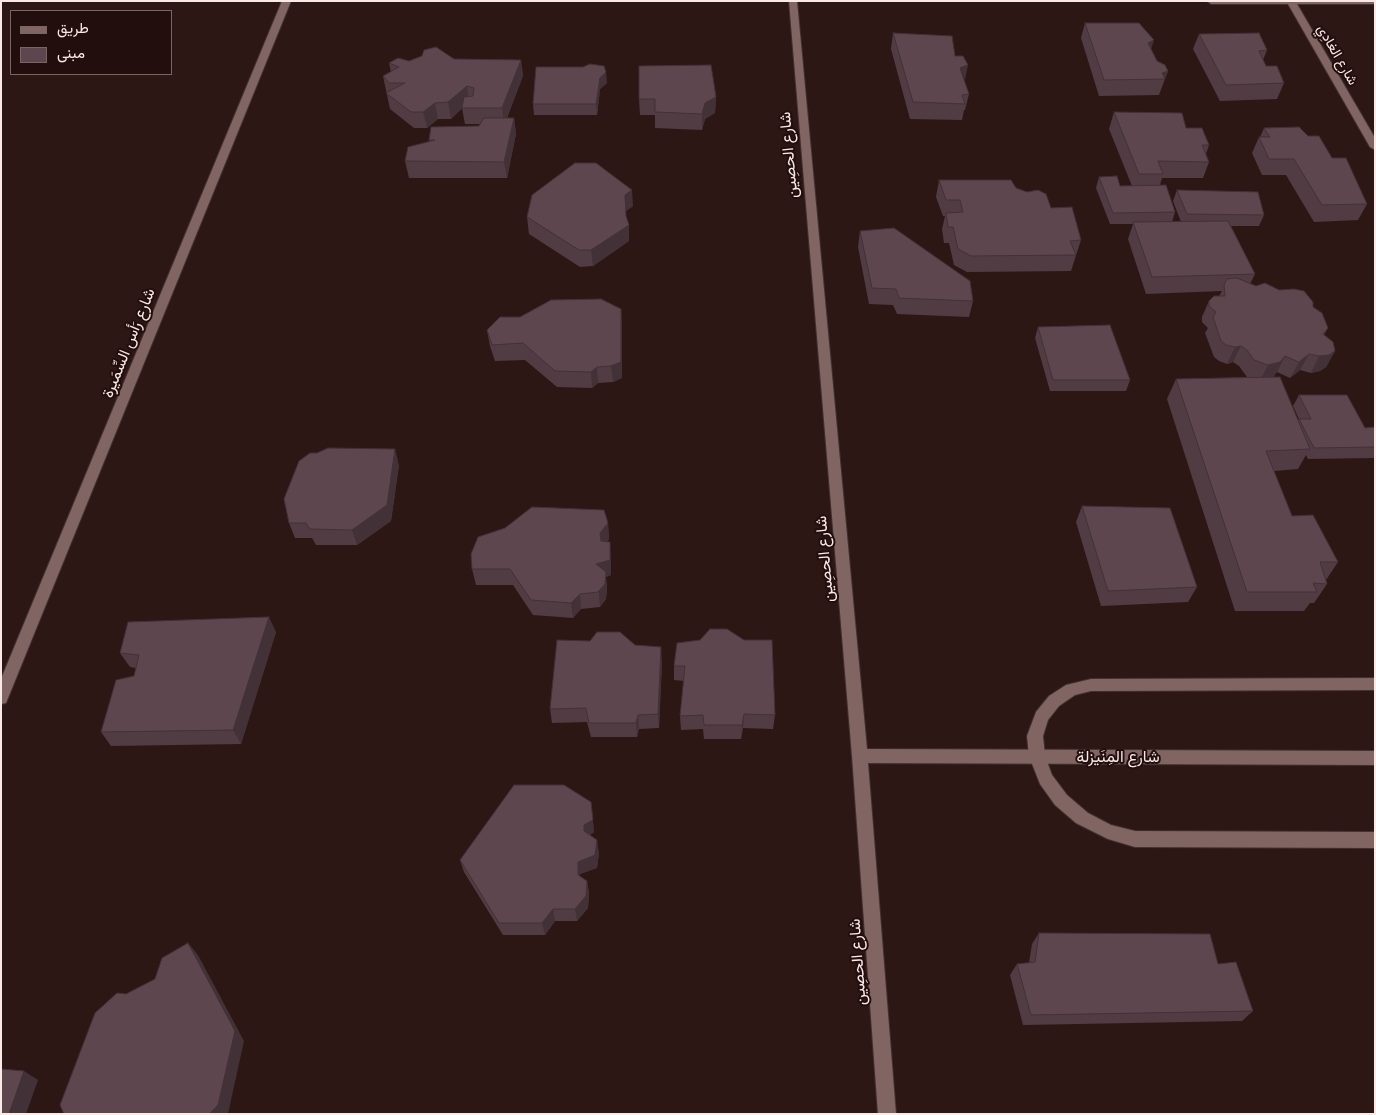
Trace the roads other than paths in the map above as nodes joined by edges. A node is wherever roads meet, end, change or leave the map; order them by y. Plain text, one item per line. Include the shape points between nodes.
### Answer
1 (287, 1) edge
2 (793, 1) edge
3 (1211, 1) edge
4 (1291, 1) edge
5 (1374, 1) edge
6 (1375, 147) edge
7 (1375, 684) edge
8 (1, 698) edge
9 (860, 756) junction
10 (1037, 756) junction
11 (1375, 758) edge
12 (1375, 840) edge
13 (887, 1114) edge

1 - 8 street, شارع رَأس السِّمَيرة
2 - 9 street, شارع الحصِين
3 - 4 street
4 - 5 street
4 - 6 street, شارع الغادِي
7 - 10 street via 1092,684 1071,690 1054,701 1041,716 1035,736
9 - 10 street, شارع المِنَيزلة
9 - 13 street, شارع الحصِين
10 - 11 street, شارع المِنَيزلة
10 - 12 street via 1046,779 1061,800 1082,818 1108,832 1135,839

